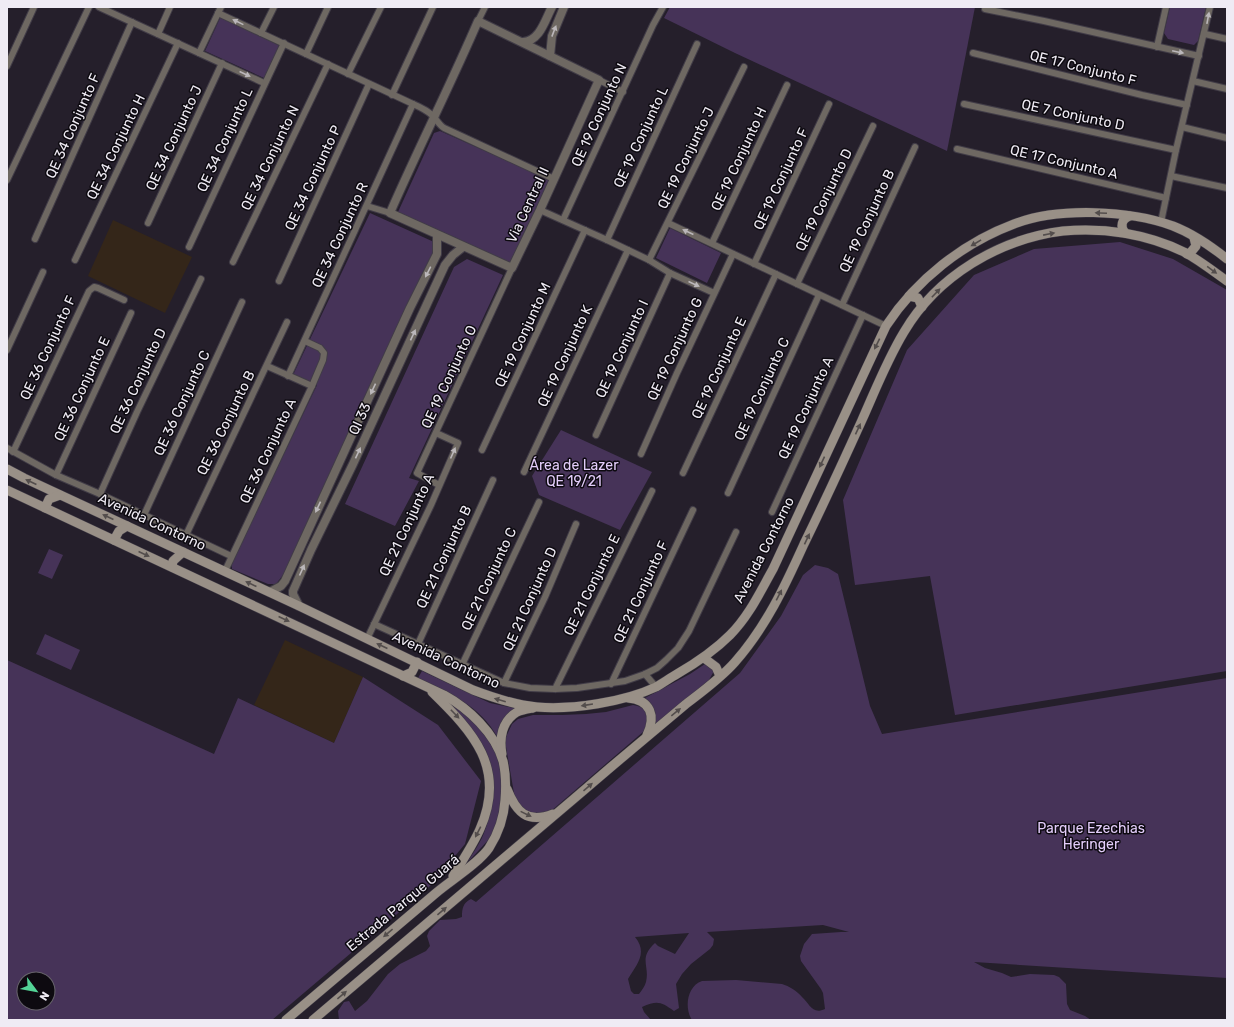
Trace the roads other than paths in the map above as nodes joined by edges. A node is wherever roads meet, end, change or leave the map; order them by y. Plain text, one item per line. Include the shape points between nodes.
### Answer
1 (34, 7) edge
2 (89, 7) edge
3 (99, 7) edge
4 (170, 7) edge
5 (274, 7) edge
6 (328, 7) edge
7 (381, 7) edge
8 (433, 7) edge
9 (485, 7) edge
10 (552, 7) edge
11 (564, 7) edge
12 (663, 7) edge
13 (1166, 7) edge
14 (1210, 7) edge
15 (985, 9) dead end
16 (112, 10) edge
17 (220, 10) edge
18 (478, 21) junction
19 (132, 22) junction
20 (261, 33) junction
21 (158, 34) junction
22 (1205, 34) junction
23 (1227, 39) edge
24 (523, 42) junction
25 (178, 43) junction
26 (284, 43) junction
27 (697, 44) dead end
28 (1157, 47) junction
29 (199, 53) junction
30 (973, 53) dead end
31 (306, 54) junction
32 (550, 56) junction
33 (1199, 56) junction
34 (222, 63) junction
35 (328, 64) junction
36 (7, 66) edge
37 (744, 67) dead end
38 (348, 74) junction
39 (599, 80) junction
40 (1194, 81) junction
41 (264, 83) junction
42 (369, 84) junction
43 (787, 85) dead end
44 (1227, 89) edge
45 (623, 92) junction
46 (392, 94) junction
47 (413, 104) junction
48 (829, 104) dead end
49 (964, 104) dead end
50 (1187, 105) junction
51 (434, 118) junction
52 (874, 126) dead end
53 (1182, 128) junction
54 (1227, 138) edge
55 (915, 147) dead end
56 (957, 149) dead end
57 (1176, 150) junction
58 (1171, 176) junction
59 (554, 179) junction
60 (7, 180) edge
61 (1227, 188) edge
62 (1166, 198) junction
63 (367, 206) junction
64 (540, 210) junction
65 (390, 214) junction
66 (1130, 216) junction
67 (563, 220) junction
68 (148, 222) dead end
69 (1161, 222) junction
70 (668, 223) junction
71 (585, 230) junction
72 (1125, 233) junction
73 (437, 235) junction
74 (1194, 238) junction
75 (35, 239) dead end
76 (607, 240) junction
77 (712, 243) junction
78 (189, 247) dead end
79 (463, 247) junction
80 (628, 250) junction
81 (733, 254) junction
82 (1187, 254) junction
83 (1227, 259) edge
84 (75, 260) dead end
85 (649, 260) junction
86 (232, 262) dead end
87 (754, 264) junction
88 (512, 268) junction
89 (43, 272) dead end
90 (670, 273) junction
91 (776, 274) junction
92 (201, 279) dead end
93 (280, 281) dead end
94 (1227, 281) edge
95 (797, 284) junction
96 (714, 293) junction
97 (819, 295) junction
98 (909, 296) junction
99 (124, 300) dead end
100 (242, 302) dead end
101 (842, 305) junction
102 (922, 307) junction
103 (410, 308) junction
104 (131, 313) dead end
105 (423, 314) junction
106 (862, 315) junction
107 (287, 322) dead end
108 (886, 326) junction
109 (305, 341) junction
110 (7, 350) edge
111 (871, 357) junction
112 (267, 366) junction
113 (886, 368) junction
114 (288, 376) junction
115 (312, 386) junction
116 (436, 433) junction
117 (596, 435) dead end
118 (7, 448) edge
119 (482, 450) dead end
120 (13, 452) junction
121 (641, 454) dead end
122 (7, 469) edge
123 (524, 472) dead end
124 (683, 473) dead end
125 (56, 475) junction
126 (493, 480) dead end
127 (439, 486) junction
128 (7, 490) edge
129 (652, 491) dead end
130 (728, 493) dead end
131 (100, 494) junction
132 (60, 495) junction
133 (539, 502) dead end
134 (45, 508) junction
135 (693, 510) dead end
136 (772, 512) dead end
137 (144, 515) junction
138 (576, 524) dead end
139 (127, 526) junction
140 (736, 532) dead end
141 (186, 535) junction
142 (114, 540) junction
143 (301, 545) junction
144 (311, 550) junction
145 (183, 552) junction
146 (231, 556) junction
147 (172, 567) junction
148 (225, 571) junction
149 (270, 592) junction
150 (299, 606) junction
151 (374, 624) junction
152 (367, 639) junction
153 (418, 644) junction
154 (704, 658) junction
155 (417, 662) junction
156 (462, 665) junction
157 (645, 674) junction
158 (403, 676) junction
159 (720, 676) junction
160 (504, 683) junction
161 (611, 684) junction
162 (427, 687) junction
163 (656, 687) junction
164 (555, 689) junction
165 (625, 697) junction
166 (538, 707) junction
167 (646, 737) junction
168 (503, 762) junction
169 (506, 788) junction
170 (558, 812) junction
171 (450, 881) junction
172 (286, 1020) edge
173 (313, 1020) edge

1 - 36 street
2 - 60 street
3 - 16 street
4 - 21 street
5 - 20 street
6 - 31 street
7 - 38 street
8 - 46 street
9 - 18 street
10 - 24 street via 535,38
32 -> 11 street via 552,36
12 - 45 street, QE 19 Conjunto N
13 - 28 street
22 -> 14 street
15 - 28 street
16 - 19 street
20 -> 17 street
17 - 29 street
18 - 24 street
18 - 51 street
19 - 21 street
19 - 75 street, QE 34 Conjunto F
20 - 26 street
21 - 25 street
22 - 23 street
22 - 33 street
24 - 32 street
25 - 29 street
25 - 84 street, QE 34 Conjunto H
26 - 31 street
26 - 41 street, QE 34 Conjunto L
27 - 76 street, QE 19 Conjunto L
28 -> 33 street
29 - 34 street
30 - 50 street, QE 17 Conjunto F
31 - 35 street
32 - 39 street
33 - 40 street
34 -> 41 street
34 - 68 street, QE 34 Conjunto J
35 - 38 street
35 - 86 street, QE 34 Conjunto N
37 - 70 street, QE 19 Conjunto J
38 - 42 street
39 - 45 street
39 - 59 street, Via Central II
40 - 44 street
40 - 50 street
41 - 78 street, QE 34 Conjunto L
42 - 46 street
42 - 93 street, QE 34 Conjunto P
43 - 77 street, QE 19 Conjunto H
45 - 67 street, QE 19 Conjunto N
46 - 47 street
47 - 51 street
47 - 63 street, QE 34 Conjunto R
48 - 87 street, QE 19 Conjunto F
49 - 57 street, QE 7 Conjunto D
50 - 53 street
51 - 59 street via 444,128
51 - 65 street
52 - 95 street, QE 19 Conjunto D
53 - 54 street
53 - 57 street
55 - 101 street, QE 19 Conjunto B
56 - 62 street, QE 17 Conjunto A
57 - 58 street
58 - 61 street
58 - 62 street
59 - 64 street, Via Central II
62 - 69 street
63 - 65 street
63 - 109 street, QE 34 Conjunto R
64 - 67 street
64 - 88 street, Via Central II
65 - 73 street
66 - 69 main road, Avenida Contorno
66 - 72 main road via 1123,220 1122,229
66 -> 98 main road, Avenida Contorno via 1070,214 1015,224 956,255
67 - 71 street
69 - 74 main road, Avenida Contorno
77 -> 70 street
70 - 85 street, QE 19 Conjunto J
71 - 76 street
71 - 119 street, QE 19 Conjunto M
72 - 82 main road via 1159,242
102 -> 72 main road via 961,270 1003,247 1036,236 1086,229
73 - 79 street
73 -> 103 street, QI 33 via 437,254
74 - 82 main road via 1196,246
74 - 83 main road, Avenida Contorno
76 - 80 street
77 - 81 street
79 - 88 street
79 - 105 street, QI 33 via 445,265
80 - 85 street
80 - 123 street, QE 19 Conjunto K
81 - 87 street
81 - 96 street, QE 19 Conjunto G
82 -> 94 main road
85 - 90 street
87 - 91 street
88 - 116 street, QE 19 Conjunto O
89 - 110 street
90 -> 96 street
90 - 117 street, QE 19 Conjunto I
91 - 95 street
91 - 124 street, QE 19 Conjunto E
92 - 131 street, QE 36 Conjunto D
95 - 97 street
96 - 121 street, QE 19 Conjunto G
97 - 101 street
97 - 130 street, QE 19 Conjunto C
98 - 102 main road via 918,298
98 - 108 main road, Avenida Contorno
99 - 120 street, QE 36 Conjunto F via 98,288 94,287 89,291
100 - 137 street, QE 36 Conjunto C
101 - 106 street
102 - 113 main road via 904,332
103 - 105 street
103 -> 143 street, QI 33
104 - 125 street, QE 36 Conjunto E
144 -> 105 street, QI 33
106 - 108 street
106 - 136 street, QE 19 Conjunto A
107 - 112 street, QE 36 Conjunto B
108 -> 111 main road, Avenida Contorno
109 - 114 street, QE 34 Conjunto R
109 - 115 street via 320,348 324,353
111 - 113 main road via 875,368
111 -> 154 main road, Avenida Contorno via 757,599 730,635
112 - 114 street, QE 36 Conjunto A
112 - 141 street, QE 36 Conjunto B
159 -> 113 main road via 748,647 775,604
114 - 115 street, QE 36 Conjunto A
115 - 146 street, QE 36 Conjunto A
116 - 127 street, QE 19 Conjunto O via 417,473
127 -> 116 street, QE 21 Conjunto A via 458,443
118 - 120 street
120 - 125 street
132 -> 122 main road, Avenida Contorno
125 - 131 street
126 - 153 street, QE 21 Conjunto B
127 - 151 street, QE 21 Conjunto A
128 - 134 main road
129 - 164 street, QE 21 Conjunto E
131 - 137 street
132 - 134 main road via 49,499
139 -> 132 main road, Avenida Contorno
133 - 156 street, QE 21 Conjunto C
134 - 142 main road
135 - 161 street, QE 21 Conjunto F
137 - 141 street
138 - 160 street, QE 21 Conjunto D
139 - 142 main road via 119,531
139 - 145 main road, Avenida Contorno
140 - 157 street via 689,631 666,660
141 - 146 street
142 -> 147 main road
143 - 144 street
143 - 149 street, QI 33 via 283,584
150 -> 144 street, QI 33 via 293,594 294,588
145 - 147 main road via 173,561
145 - 148 main road, Avenida Contorno
146 - 148 street, QE 36 Conjunto A
147 -> 158 main road
149 -> 148 main road, Avenida Contorno
149 - 150 main road, Avenida Contorno
150 - 152 main road, Avenida Contorno
151 - 152 street, QE 21 Conjunto A
151 - 153 street
155 -> 152 main road, Avenida Contorno
153 - 156 street
154 - 159 main road via 716,667
154 - 163 main road, Avenida Contorno
155 - 158 main road via 412,672
166 -> 155 main road, Avenida Contorno via 494,698
156 - 160 street
157 - 161 street
157 - 163 street
158 - 162 main road
167 -> 159 main road
160 - 164 street
161 - 164 street
162 - 168 main road via 457,702 468,711 490,736
162 -> 171 main road via 458,717 476,742 484,756 488,773 489,796 480,829
163 - 165 main road, Avenida Contorno
165 -> 166 main road, Avenida Contorno via 571,707
165 - 167 main road via 638,699 649,709 652,724
166 - 168 main road via 517,712 506,722 500,744
170 -> 167 main road
168 - 169 main road
169 -> 170 main road via 515,806 525,815 534,818
169 - 171 main road, Estrada Parque Guará via 505,812 488,849
173 -> 170 main road
171 -> 172 main road, Estrada Parque Guará

